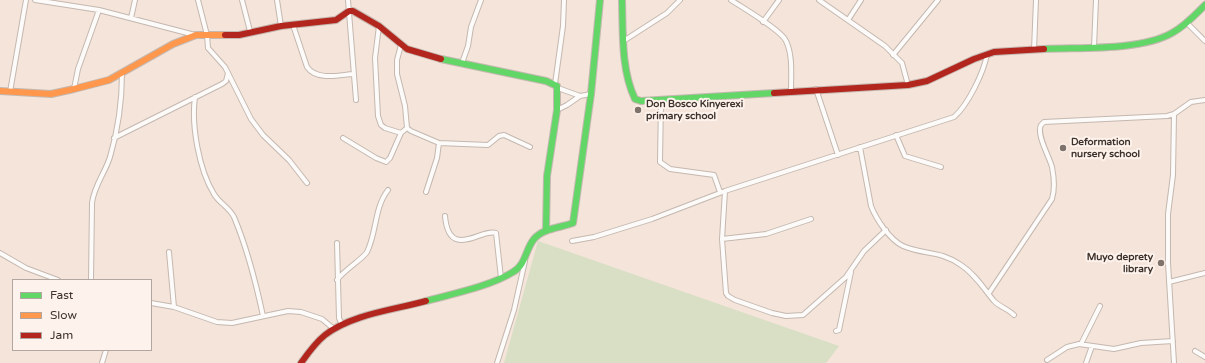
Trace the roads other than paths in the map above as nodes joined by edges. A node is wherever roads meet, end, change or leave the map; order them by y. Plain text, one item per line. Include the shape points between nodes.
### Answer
1 (26, 0) edge
2 (35, 0) edge
3 (135, 0) edge
4 (198, 0) edge
5 (242, 0) edge
6 (277, 0) edge
7 (348, 0) edge
8 (481, 0) edge
9 (564, 0) edge
10 (600, 0) edge
11 (622, 0) edge
12 (680, 0) edge
13 (731, 0) edge
14 (779, 0) edge
15 (819, 0) edge
16 (861, 0) edge
17 (938, 0) edge
18 (1036, 0) edge
19 (1096, 0) edge
20 (1205, 5) edge
21 (99, 10) junction
22 (349, 11) junction
23 (131, 18) junction
24 (848, 20) junction
25 (763, 22) junction
26 (1187, 24) junction
27 (293, 25) junction
28 (282, 26) junction
29 (379, 26) junction
30 (250, 31) junction
31 (196, 35) junction
32 (207, 35) junction
33 (625, 40) junction
34 (1205, 41) edge
35 (401, 45) junction
36 (1094, 47) junction
37 (1034, 50) junction
38 (987, 54) junction
39 (893, 55) junction
40 (462, 63) junction
41 (122, 73) junction
42 (228, 73) junction
43 (353, 74) junction
44 (908, 85) junction
45 (556, 86) junction
46 (74, 89) junction
47 (816, 89) junction
48 (791, 90) junction
49 (0, 91) edge
50 (10, 92) junction
51 (591, 94) junction
52 (580, 96) junction
53 (195, 97) junction
54 (356, 100) dead end
55 (661, 100) junction
56 (1205, 100) edge
57 (557, 110) junction
58 (1174, 114) junction
59 (407, 128) junction
60 (401, 133) junction
61 (896, 136) junction
62 (114, 138) junction
63 (343, 138) dead end
64 (439, 143) junction
65 (530, 147) dead end
66 (860, 147) junction
67 (838, 155) junction
68 (941, 167) dead end
69 (306, 183) dead end
70 (388, 190) dead end
71 (426, 192) dead end
72 (723, 192) junction
73 (445, 216) dead end
74 (811, 219) dead end
75 (886, 230) junction
76 (546, 231) junction
77 (722, 239) junction
78 (572, 241) dead end
79 (337, 243) dead end
80 (169, 252) dead end
81 (0, 253) edge
82 (525, 261) junction
83 (852, 270) junction
84 (1205, 273) edge
85 (501, 278) junction
86 (55, 279) edge
87 (91, 279) edge
88 (337, 280) junction
89 (1169, 282) junction
90 (989, 293) junction
91 (152, 303) edge
92 (1100, 306) dead end
93 (174, 307) junction
94 (1014, 315) dead end
95 (263, 316) junction
96 (342, 325) junction
97 (334, 329) junction
98 (836, 331) dead end
99 (1173, 341) junction
100 (1080, 344) junction
101 (1092, 346) junction
102 (1195, 350) dead end
103 (106, 351) edge
104 (1205, 357) edge
105 (1047, 360) dead end
106 (102, 363) edge
107 (301, 363) edge
108 (497, 363) edge
109 (1086, 363) edge
110 (1174, 363) edge

1 - 50 street
2 - 21 street
3 - 23 street
4 - 32 street
5 - 30 street
6 - 28 street
7 - 22 street
8 - 40 street
9 - 45 street
10 - 51 street
11 - 33 street
12 - 33 street via 667,13
13 - 25 street
14 - 25 street
15 - 24 street
16 - 24 street
17 - 39 street
18 - 37 street
19 - 36 street
20 - 26 street
21 - 23 street
21 - 46 street via 78,69
22 - 27 street via 336,20
22 - 29 street via 358,13
22 - 43 street
23 - 31 street
24 - 39 street
25 - 48 street via 782,35 786,41 790,57
26 - 34 street
26 - 36 street via 1158,40 1140,44
27 - 28 street
27 - 43 street via 310,72 326,77
28 - 30 street
29 - 35 street
29 - 60 street via 375,58 378,116 385,128
30 - 32 street via 238,35
31 - 32 street
31 - 41 street via 174,44
32 - 42 street via 208,48
33 - 55 street via 626,69 631,94 638,100
35 - 40 street via 423,55
35 - 59 street via 397,74
36 - 37 street
37 - 38 street
38 - 44 street via 927,81
38 - 61 street via 979,78 956,115
39 - 44 street via 902,64
40 - 45 street
41 - 46 street via 109,80
41 - 62 street via 122,91
42 - 53 street via 226,81 222,84
42 - 69 street via 251,119 289,160
43 - 54 street
44 - 47 street
45 - 52 street
45 - 57 street
46 - 50 street via 51,94
47 - 48 street
47 - 67 street
48 - 55 street
49 - 50 street
51 - 52 street
51 - 76 street via 574,222
52 - 57 street
53 - 62 street
53 - 95 street via 192,118 199,154 213,194 233,215 245,248
55 - 72 street via 660,162 670,169 714,175
56 - 58 street via 1186,105
57 - 76 street via 547,176
58 - 89 street via 1173,175 1168,214
58 - 90 street via 1041,124 1040,134 1052,166 1053,196
59 - 60 street
59 - 64 street
60 - 63 street via 386,162
61 - 66 street
61 - 68 street via 905,156
62 - 87 street via 105,171 93,193
64 - 65 street via 488,144 504,135
64 - 71 street
66 - 67 street
66 - 75 street via 871,206
67 - 72 street
70 - 88 street via 377,212 371,242 365,255 344,271
72 - 77 street
72 - 78 street via 652,219
73 - 85 street via 446,226 456,238 468,240 496,233
74 - 77 street via 766,234
75 - 83 street via 864,251
75 - 90 street via 903,246 945,255 961,264
76 - 82 street via 535,239
77 - 83 street via 727,295 772,313 786,316 804,315
79 - 88 street
80 - 93 street
81 - 86 street via 26,268
82 - 85 street via 514,272
82 - 108 street via 514,310
83 - 98 street via 839,330
84 - 89 street
85 - 96 street via 467,291
88 - 96 street via 339,318
89 - 99 street
90 - 94 street via 995,302
91 - 93 street
92 - 100 street
93 - 95 street via 217,322 232,323
95 - 97 street via 288,311 301,312 322,319
96 - 97 street
97 - 107 street via 319,339
99 - 101 street via 1141,343 1114,349
99 - 110 street
100 - 101 street
100 - 105 street via 1067,347
101 - 109 street
102 - 104 street
103 - 106 street

